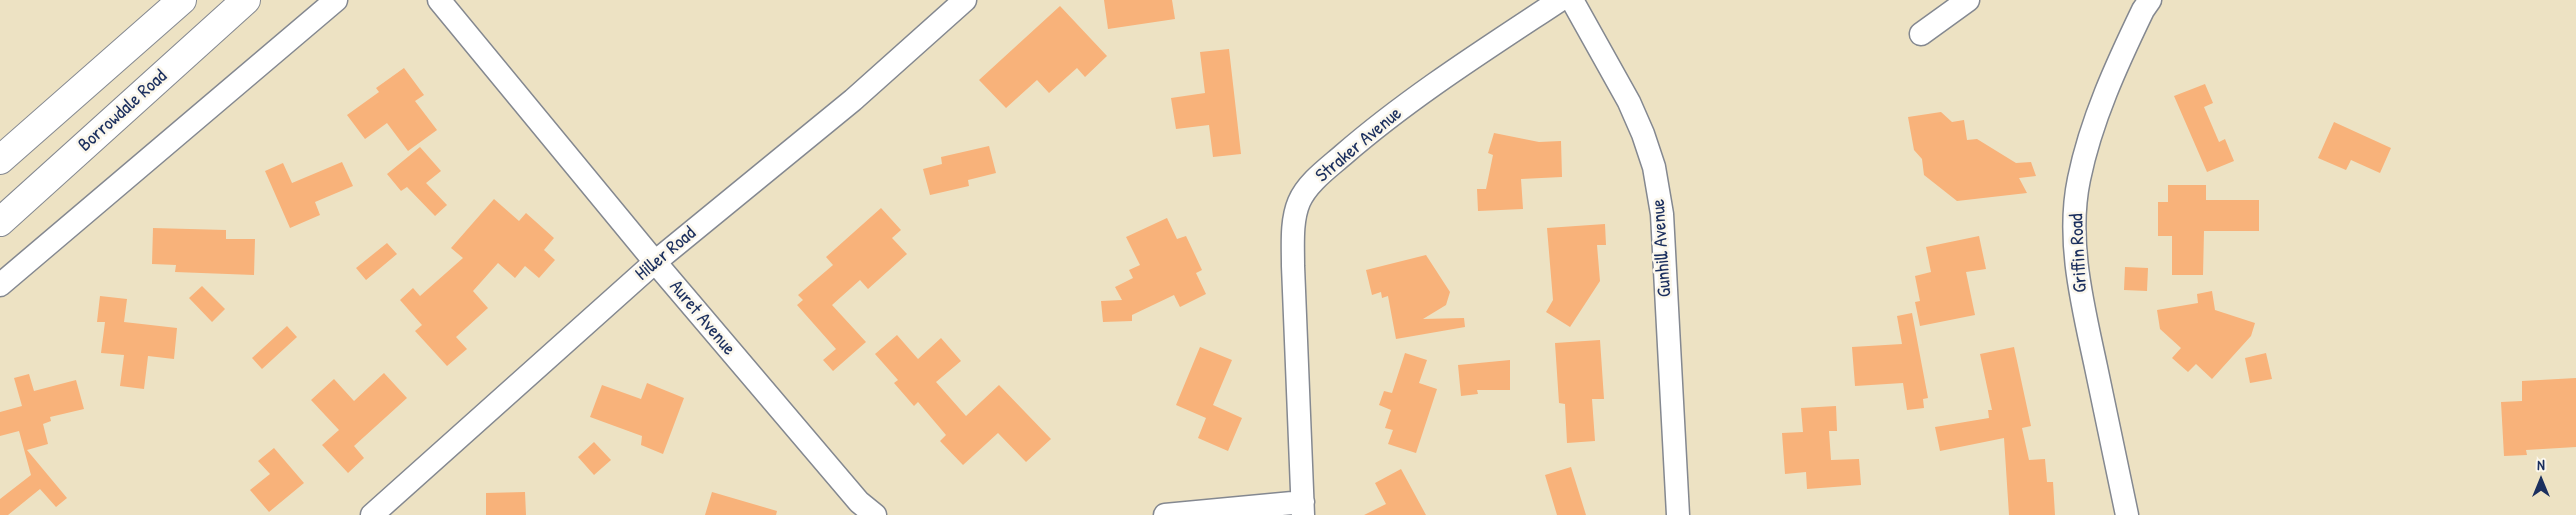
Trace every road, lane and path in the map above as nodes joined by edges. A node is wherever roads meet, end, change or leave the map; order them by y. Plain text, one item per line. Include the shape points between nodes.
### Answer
1 (182, 0) edge
2 (246, 0) edge
3 (336, 0) edge
4 (439, 0) edge
5 (964, 0) edge
6 (1560, 0) edge
7 (1572, 0) edge
8 (1968, 0) edge
9 (2140, 3) edge
10 (1921, 34) dead end
11 (0, 160) edge
12 (0, 222) edge
13 (655, 262) junction
14 (0, 285) edge
15 (1303, 508) edge
16 (372, 515) edge
17 (875, 515) edge
18 (1165, 515) edge
19 (1678, 515) edge
20 (2127, 515) edge

1 - 11 main road
2 - 12 main road, Borrowdale Road
3 - 14 street
4 - 13 street, Auret Avenue
5 - 13 street, Hiller Road via 854,100
6 - 15 street, Straker Avenue via 1363,137 1320,174 1299,201 1293,231 1293,266
7 - 19 street, Gunhill Avenue via 1629,102 1654,166 1662,214
8 - 10 street
9 - 20 street, Griffin Road via 2089,140 2078,181 2075,239 2080,293
13 - 16 street, Hiller Road
13 - 17 street, Auret Avenue via 859,502
15 - 18 street

